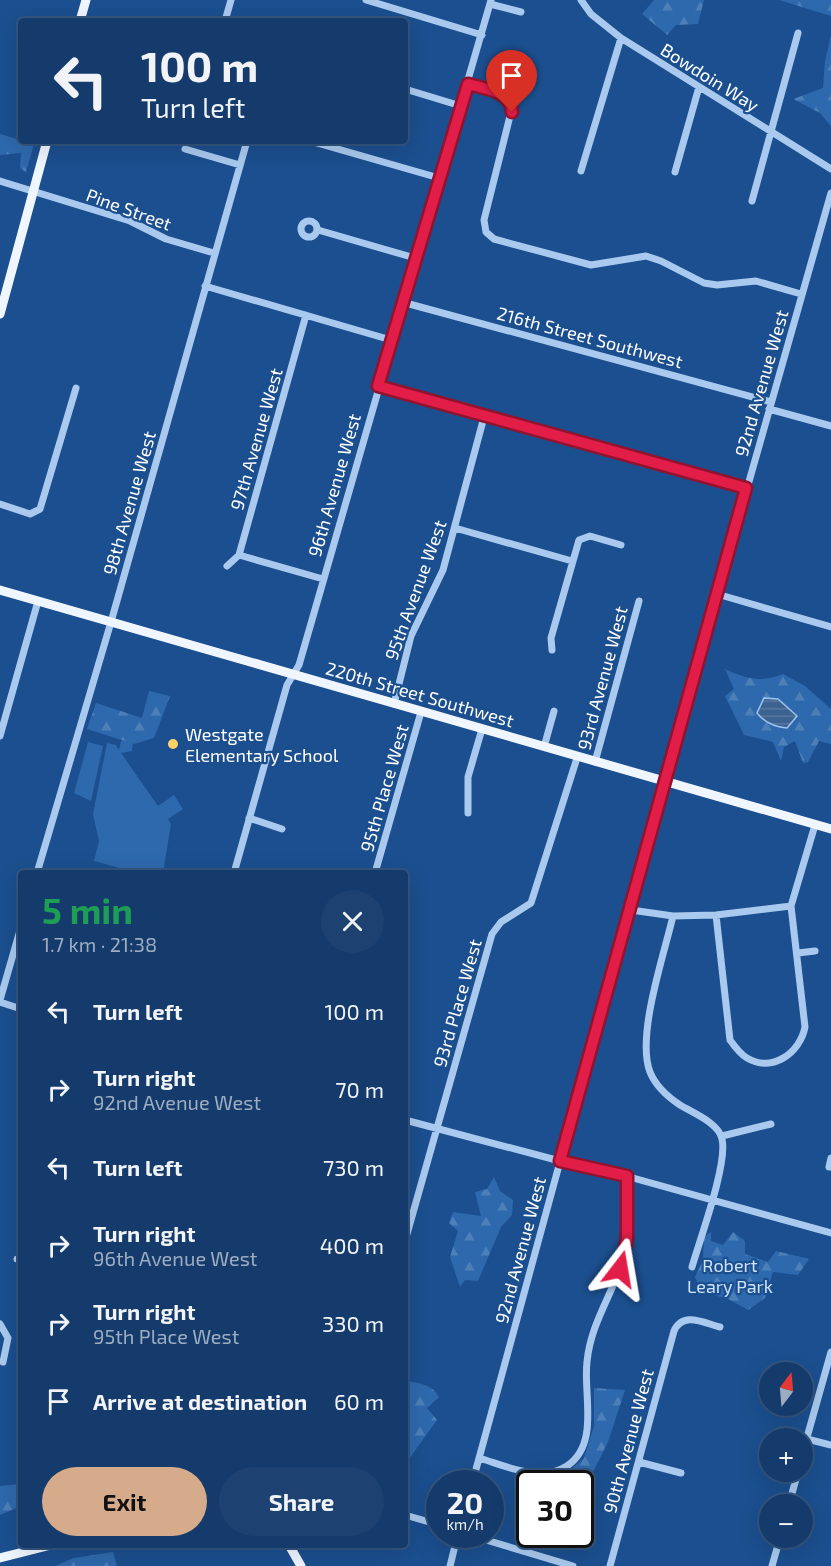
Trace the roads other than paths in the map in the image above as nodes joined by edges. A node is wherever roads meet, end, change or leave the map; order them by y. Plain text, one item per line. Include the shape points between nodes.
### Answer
1 (86, 0) edge
2 (231, 0) edge
3 (366, 0) edge
4 (581, 0) edge
5 (491, 2) edge
6 (521, 12) dead end
7 (81, 18) edge
8 (226, 18) edge
9 (798, 33) dead end
10 (482, 35) junction
11 (621, 38) junction
12 (468, 84) junction
13 (699, 87) junction
14 (408, 90) edge
15 (461, 106) junction
16 (773, 133) junction
17 (46, 144) edge
18 (246, 144) edge
19 (320, 144) edge
20 (185, 149) dead end
21 (240, 165) junction
22 (831, 169) edge
23 (581, 171) dead end
24 (675, 172) dead end
25 (439, 178) junction
26 (0, 181) edge
27 (34, 192) junction
28 (831, 193) edge
29 (752, 201) dead end
30 (318, 230) dead end
31 (214, 254) junction
32 (415, 258) junction
33 (205, 286) junction
34 (801, 294) junction
35 (402, 302) junction
36 (0, 314) edge
37 (306, 315) junction
38 (391, 340) junction
39 (378, 386) junction
40 (76, 388) dead end
41 (770, 405) junction
42 (484, 417) junction
43 (831, 426) edge
44 (746, 488) junction
45 (0, 504) edge
46 (455, 528) junction
47 (621, 545) dead end
48 (239, 555) junction
49 (572, 561) junction
50 (227, 566) dead end
51 (323, 579) junction
52 (0, 590) edge
53 (717, 594) junction
54 (38, 601) junction
55 (639, 601) dead end
56 (111, 622) junction
57 (831, 627) edge
58 (552, 650) dead end
59 (292, 674) junction
60 (394, 704) junction
61 (554, 711) dead end
62 (421, 712) junction
63 (482, 729) junction
64 (0, 736) edge
65 (544, 747) junction
66 (578, 758) junction
67 (595, 762) junction
68 (664, 782) junction
69 (468, 813) dead end
70 (249, 818) junction
71 (815, 825) junction
72 (282, 829) dead end
73 (831, 829) edge
74 (38, 870) edge
75 (235, 870) edge
76 (376, 870) edge
77 (792, 906) junction
78 (631, 910) junction
79 (716, 915) junction
80 (673, 916) junction
81 (18, 938) edge
82 (815, 951) dead end
83 (798, 953) junction
84 (0, 1001) edge
85 (18, 1007) edge
86 (408, 1121) edge
87 (771, 1124) dead end
88 (436, 1129) junction
89 (722, 1136) junction
90 (831, 1158) edge
91 (560, 1161) junction
92 (831, 1167) edge
93 (627, 1176) junction
94 (711, 1200) junction
95 (408, 1230) edge
96 (831, 1233) edge
97 (692, 1267) dead end
98 (0, 1324) edge
99 (720, 1328) dead end
100 (831, 1352) edge
101 (3, 1362) dead end
102 (810, 1428) edge
103 (813, 1440) edge
104 (831, 1445) edge
105 (479, 1458) junction
106 (639, 1462) junction
107 (476, 1470) edge
108 (681, 1473) dead end
109 (408, 1516) edge
110 (426, 1521) edge
111 (504, 1545) edge
112 (39, 1548) edge
113 (291, 1548) edge
114 (454, 1548) edge
115 (777, 1548) edge
116 (0, 1558) edge
117 (301, 1566) edge
118 (450, 1566) edge
119 (573, 1566) edge
120 (610, 1566) edge
121 (772, 1566) edge

1 - 7 main road
2 - 8 street
3 - 10 street
4 - 11 street, Bowdoin Way via 591,14
5 - 6 street
5 - 10 street, 96th Avenue West
9 - 16 street
10 - 12 street, 96th Avenue West
11 - 13 street, Bowdoin Way
11 - 23 street
12 - 15 street, 96th Avenue West
12 - 34 street via 503,94 512,108 484,220 486,232 494,239 585,264 646,256 704,283 756,281
13 - 16 street, Bowdoin Way
13 - 24 street
14 - 15 street
15 - 25 street, 96th Avenue West
16 - 22 street, Bowdoin Way
16 - 29 street
17 - 27 main road
18 - 21 street, 98th Avenue West
19 - 25 street
20 - 21 street
21 - 31 street, 98th Avenue West
25 - 32 street, 96th Avenue West
26 - 27 street, Pine Street
27 - 31 street, Pine Street via 130,221 165,239
27 - 36 main road
28 - 34 street, 92nd Avenue West
30 - 32 street
31 - 33 street, 98th Avenue West
32 - 35 street, 96th Avenue West
33 - 37 street
33 - 56 street, 98th Avenue West
34 - 41 street, 92nd Avenue West
35 - 38 street, 96th Avenue West
35 - 41 street, 216th Street Southwest
37 - 38 street
37 - 48 street, 97th Avenue West
38 - 39 street, 96th Avenue West
39 - 42 street
39 - 51 street, 96th Avenue West
40 - 45 street via 40,509 30,514
41 - 43 street, 216th Street Southwest
41 - 44 street, 92nd Avenue West
42 - 44 street
42 - 46 street, 95th Avenue West
44 - 53 street, 92nd Avenue West
46 - 49 street
46 - 60 street, 95th Avenue West via 439,579 411,636
47 - 49 street via 584,537 576,546
48 - 50 street
48 - 51 street
49 - 58 street via 551,638
51 - 59 street, 96th Avenue West via 299,665
52 - 54 main road, 220th Street Southwest
53 - 57 street
53 - 68 street, 92nd Avenue West
54 - 56 main road, 220th Street Southwest
54 - 64 street
55 - 67 street, 93rd Avenue West
56 - 59 main road, 220th Street Southwest
56 - 74 street, 98th Avenue West
59 - 60 main road, 220th Street Southwest
59 - 70 street, 96th Avenue West
60 - 62 main road, 220th Street Southwest
61 - 65 street
62 - 63 main road, 220th Street Southwest
62 - 76 street, 95th Place West
63 - 65 main road, 220th Street Southwest
63 - 69 street via 468,777
65 - 66 main road, 220th Street Southwest
66 - 67 main road, 220th Street Southwest
66 - 88 street, 93rd Place West via 531,903 501,922 492,934
67 - 68 main road, 220th Street Southwest
68 - 71 main road, 220th Street Southwest
68 - 78 street, 92nd Avenue West
70 - 72 street
70 - 75 street, 96th Avenue West
71 - 73 main road, 220th Street Southwest
71 - 77 street
77 - 79 street
77 - 83 street
78 - 80 street
78 - 91 street, 92nd Avenue West
79 - 80 street
79 - 83 street via 730,1040 741,1054 755,1062 786,1058 799,1044 805,1028
80 - 89 street via 650,1018 648,1064 659,1088
81 - 84 street
82 - 83 street
84 - 85 street
86 - 88 street
87 - 89 street
88 - 91 street
88 - 95 street, 93rd Place West
89 - 94 street via 720,1167
90 - 92 street
91 - 93 street
91 - 105 street, 92nd Avenue West
93 - 94 street
93 - 105 street via 625,1249 589,1347 586,1437 576,1458 550,1472 528,1472
94 - 96 street
94 - 97 street
98 - 101 street via 8,1338
99 - 106 street, 90th Avenue West via 689,1319 676,1325
100 - 102 street
103 - 104 street
105 - 107 street, 92nd Avenue West
106 - 108 street
106 - 120 street, 90th Avenue West
109 - 110 street
111 - 119 street
112 - 116 main road
113 - 117 main road
114 - 118 street
115 - 121 street

